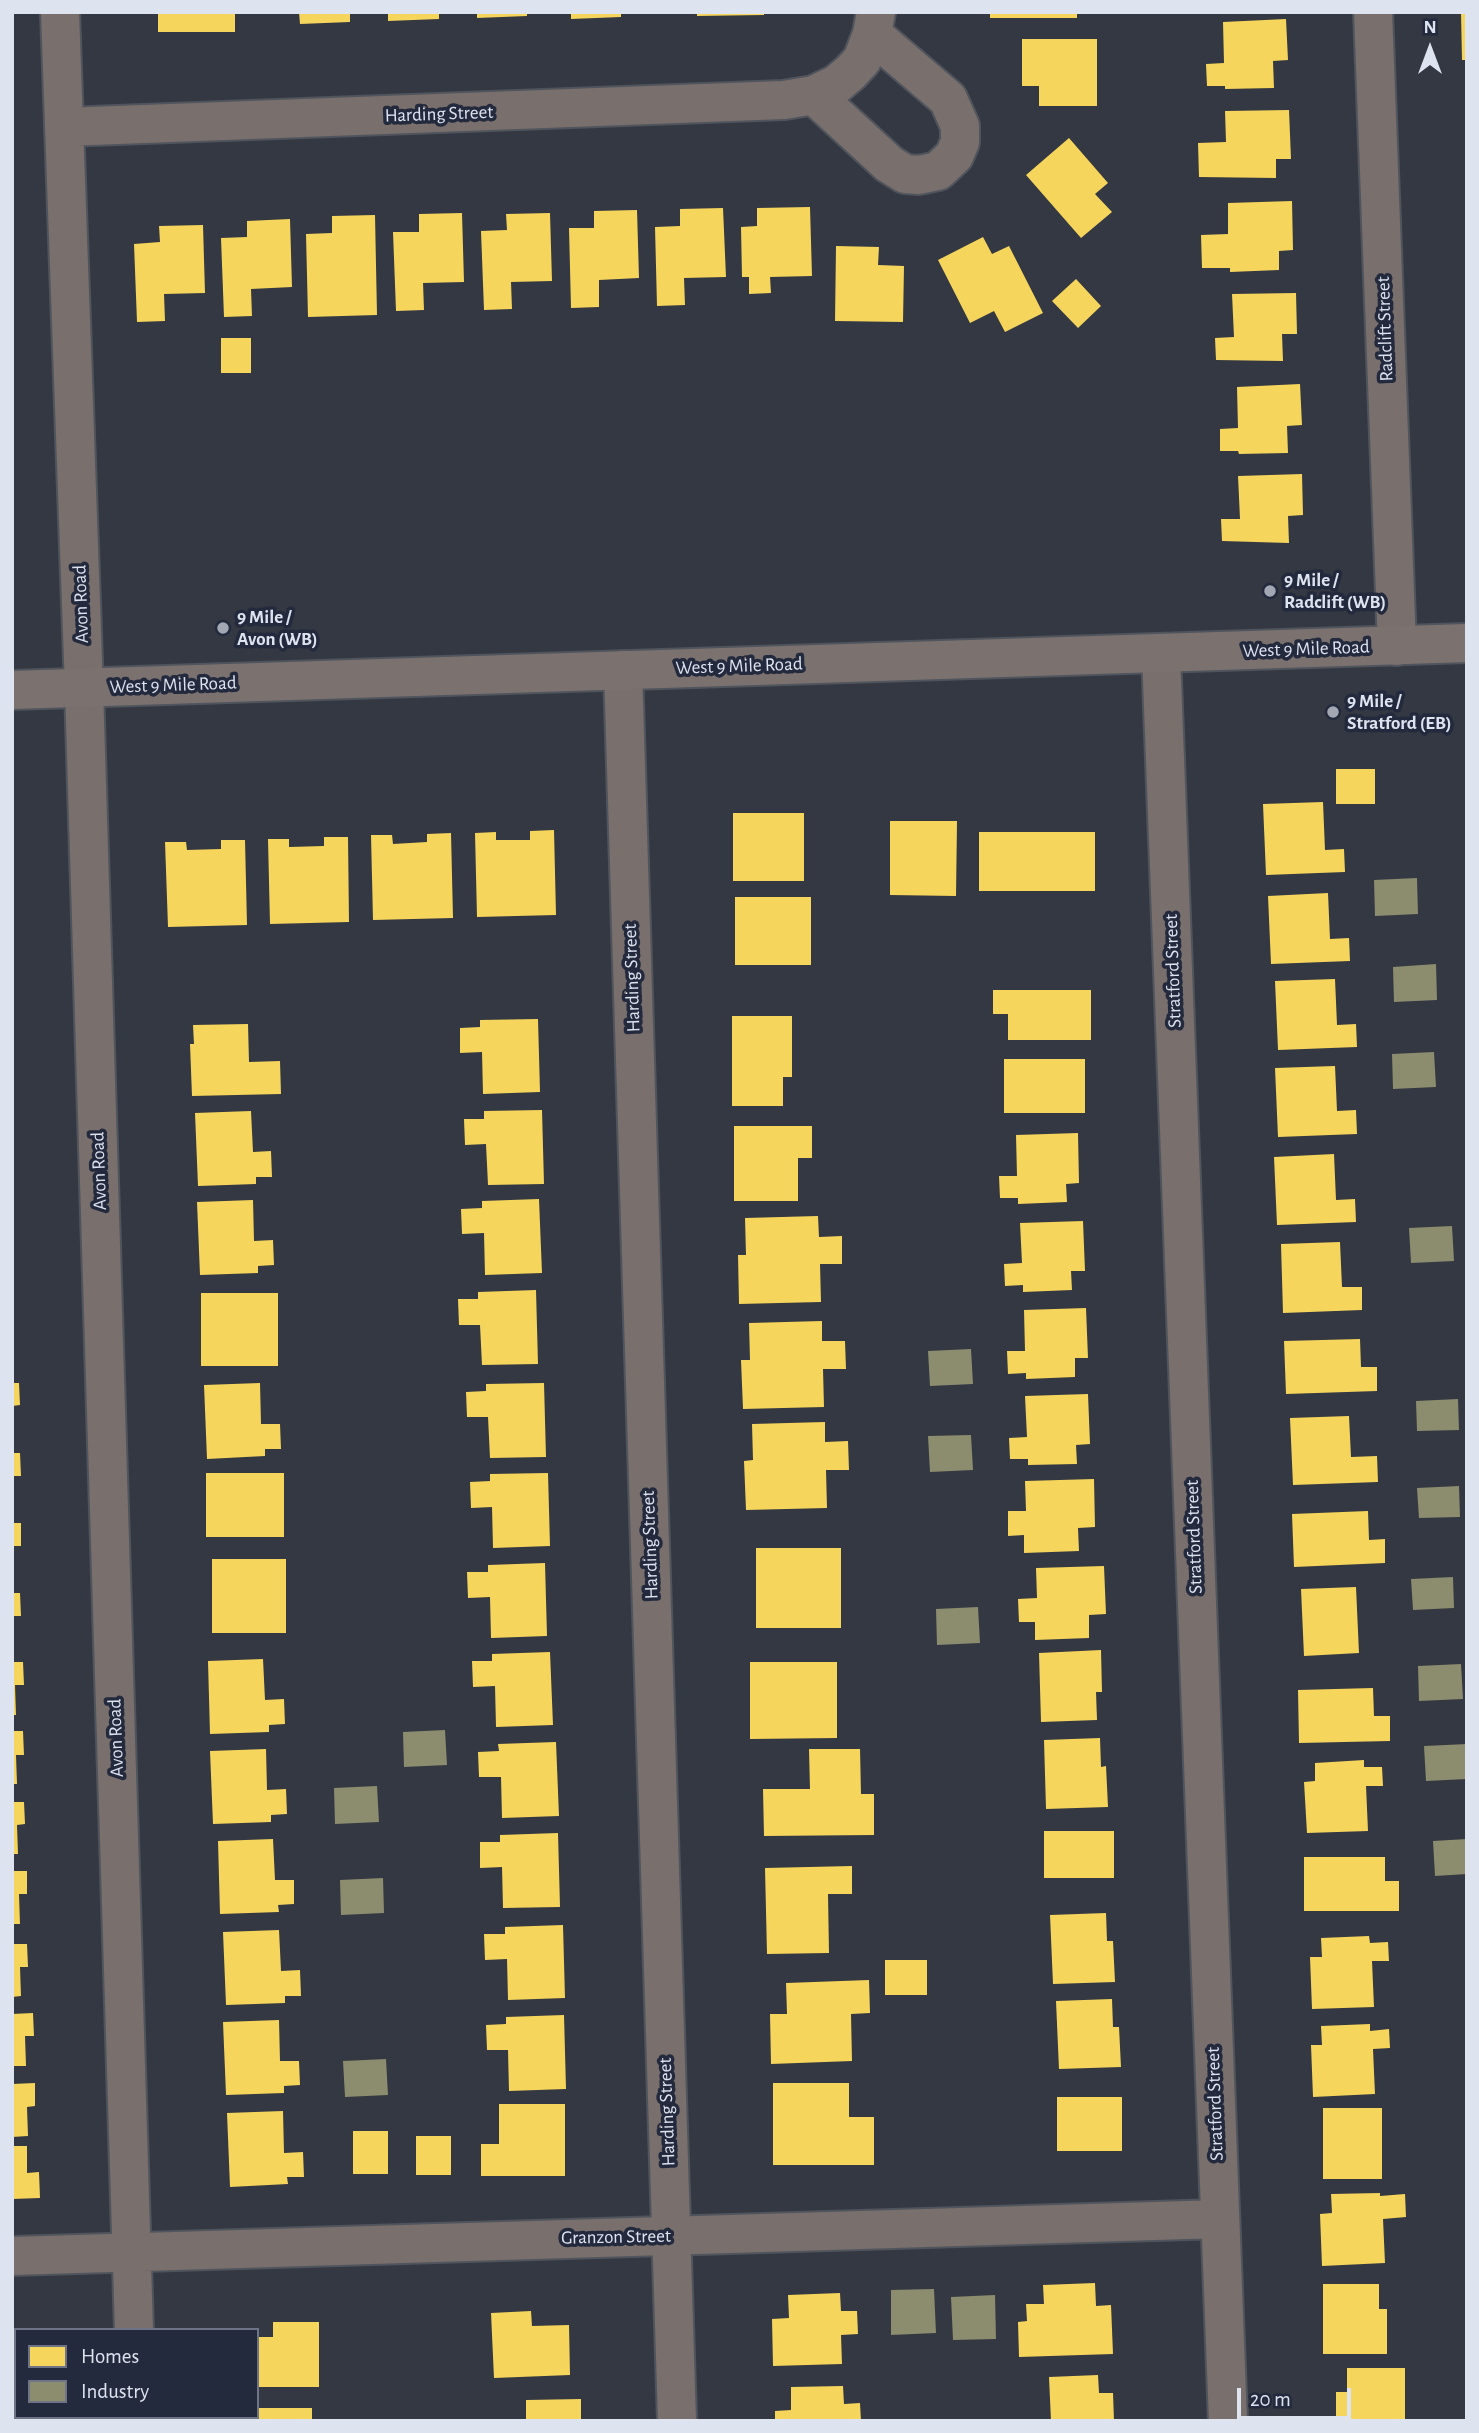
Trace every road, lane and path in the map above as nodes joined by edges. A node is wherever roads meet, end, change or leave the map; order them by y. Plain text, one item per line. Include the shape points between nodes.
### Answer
1 (60, 12) edge
2 (1374, 12) edge
3 (874, 23) edge
4 (814, 95) junction
5 (64, 127) junction
6 (1467, 643) edge
7 (1397, 646) junction
8 (1161, 654) junction
9 (623, 670) junction
10 (84, 688) junction
11 (12, 690) edge
12 (1220, 2219) junction
13 (671, 2236) junction
14 (131, 2252) junction
15 (12, 2256) edge
16 (134, 2328) edge
17 (677, 2421) edge
18 (1228, 2421) edge

1 - 5 street, Avon Road
2 - 7 street, Radclift Street
3 - 4 street, Harding Street via 862,60 837,84
3 - 4 street, Harding Street via 948,99 960,126 954,156 939,171 905,174
4 - 5 street, Harding Street via 737,103
5 - 10 street, Avon Road
6 - 7 main road, West 9 Mile Road
7 - 8 main road, West 9 Mile Road
8 - 9 main road, West 9 Mile Road
8 - 12 street, Stratford Street
9 - 10 main road, West 9 Mile Road
9 - 13 street, Harding Street
10 - 11 main road, West 9 Mile Road
10 - 14 street, Avon Road
12 - 13 street, Granzon Street
12 - 18 street, Stratford Street
13 - 14 street, Granzon Street
13 - 17 street, Harding Street
14 - 15 street, Granzon Street
14 - 16 street, Avon Road

